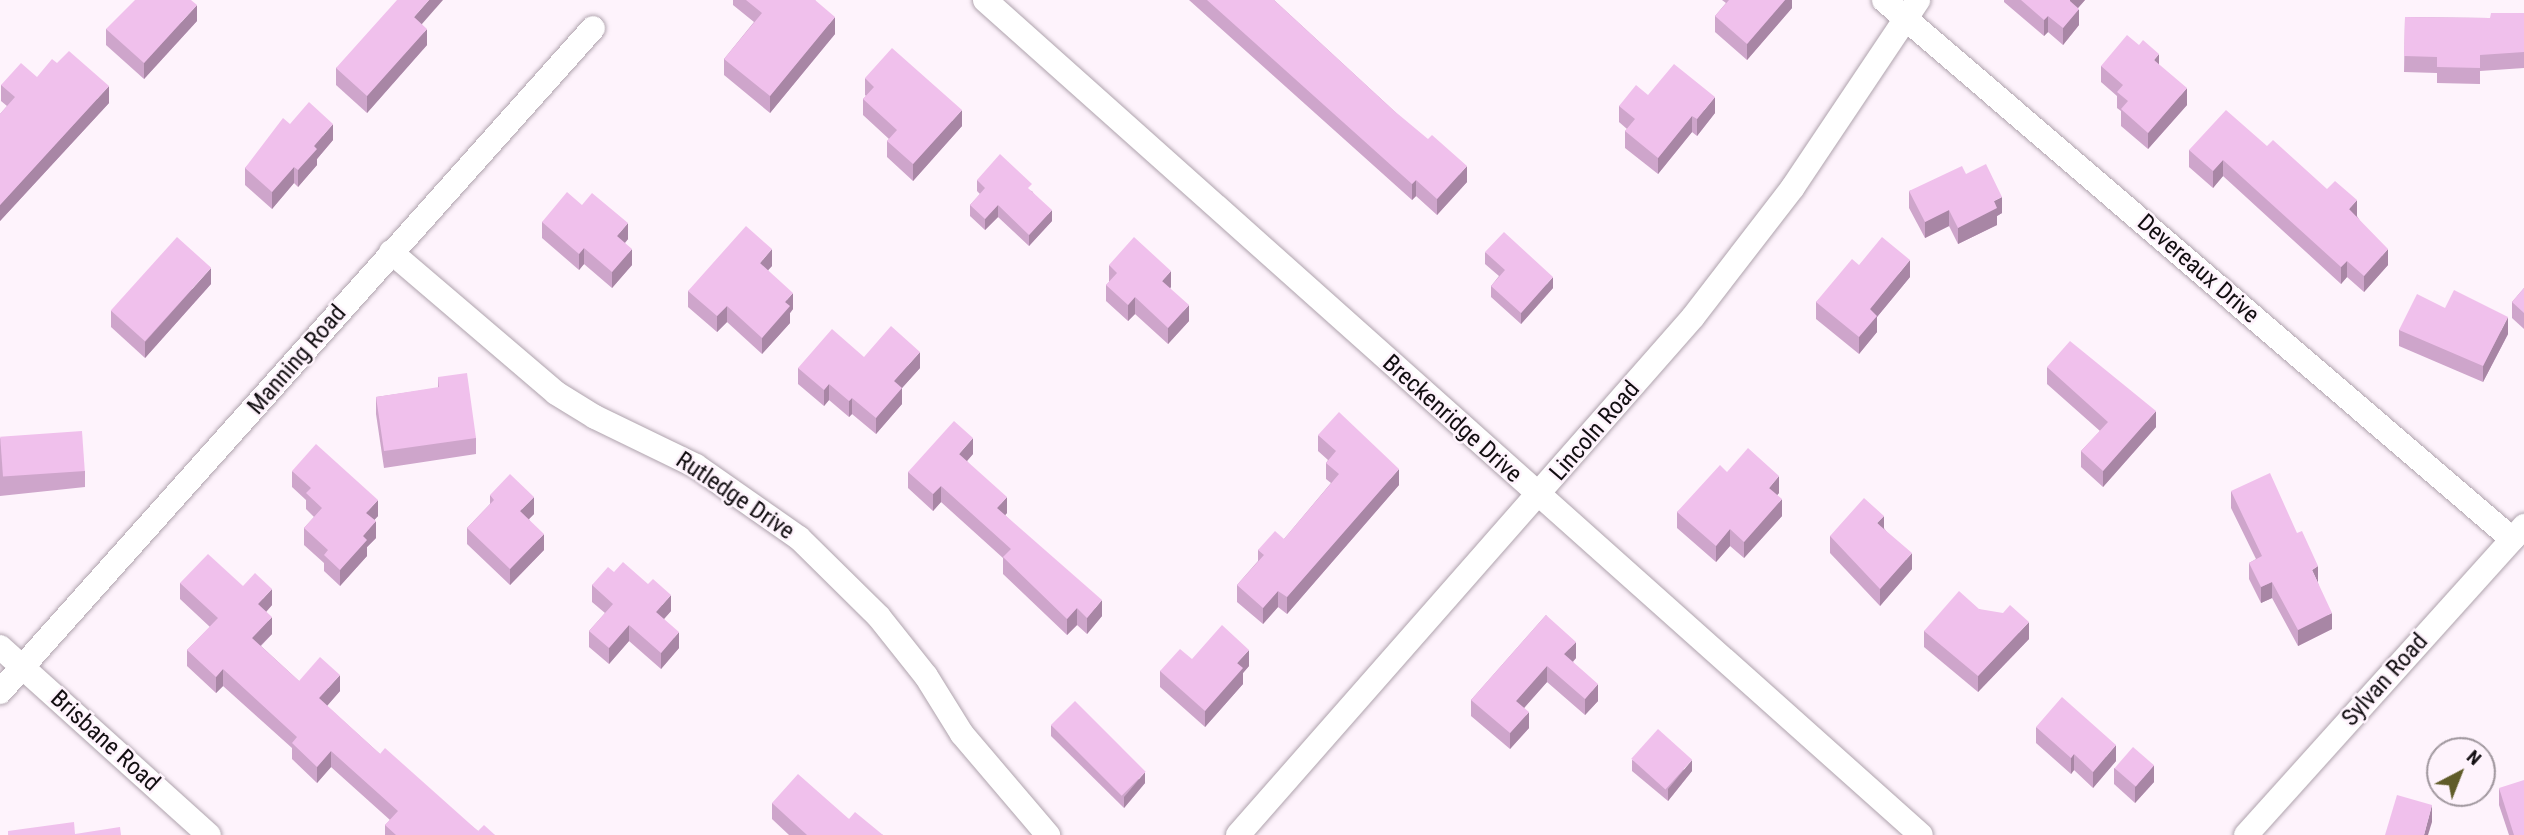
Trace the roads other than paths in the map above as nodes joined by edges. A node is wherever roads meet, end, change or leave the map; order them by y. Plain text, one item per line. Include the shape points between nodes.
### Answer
1 (985, 0) edge
2 (1884, 0) edge
3 (1911, 9) edge
4 (593, 28) dead end
5 (391, 253) junction
6 (1538, 496) junction
7 (2518, 532) edge
8 (0, 648) edge
9 (22, 667) junction
10 (0, 692) edge
11 (209, 835) edge
12 (1048, 835) edge
13 (1238, 835) edge
14 (1920, 835) edge
15 (2246, 835) edge

1 - 6 street, Breckenridge Drive
2 - 3 street, Devereaux Drive
3 - 6 street, Lincoln Road via 1816,155 1748,248
3 - 7 street, Devereaux Drive
4 - 5 street, Manning Road
5 - 9 street, Manning Road
5 - 12 street, Rutledge Drive via 556,393 594,417 696,466 799,538 879,617 926,676 962,734
6 - 13 street, Lincoln Road
6 - 14 street, Breckenridge Drive
7 - 15 street, Sylvan Road
8 - 9 street, Brisbane Road
9 - 10 street, Manning Road
9 - 11 street, Brisbane Road

